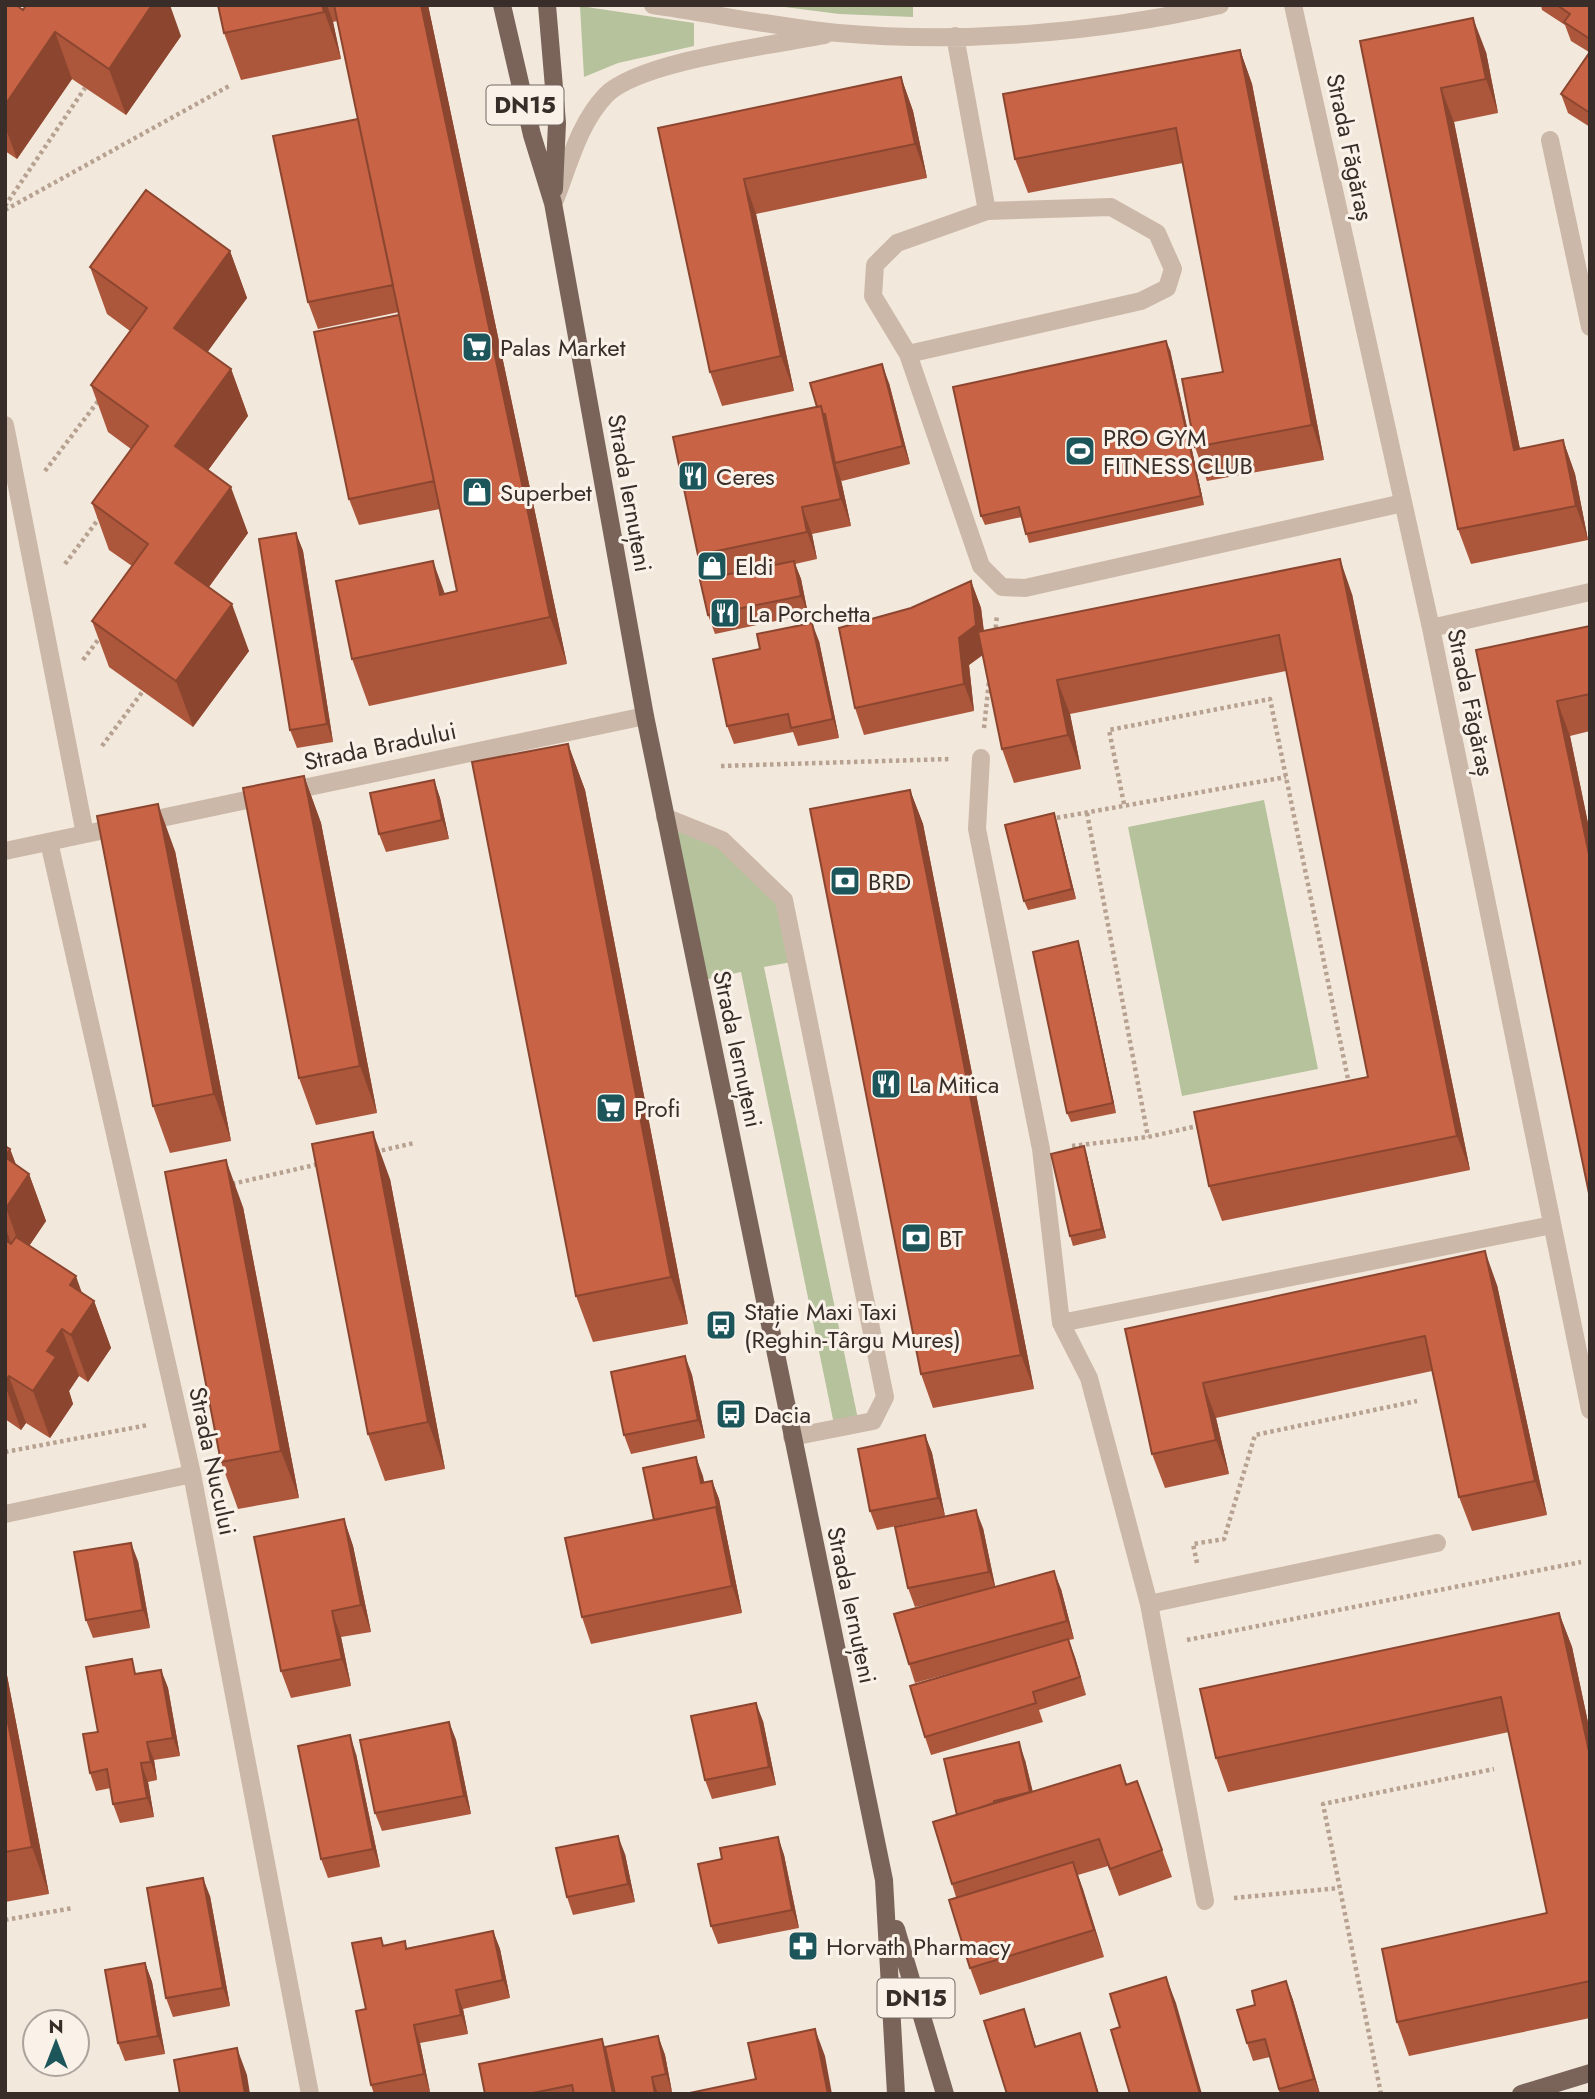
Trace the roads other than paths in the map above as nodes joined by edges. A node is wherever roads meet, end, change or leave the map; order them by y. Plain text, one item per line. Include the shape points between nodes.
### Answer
1 (502, 5) edge
2 (547, 5) edge
3 (653, 5) edge
4 (1220, 5) edge
5 (1293, 5) edge
6 (839, 33) junction
7 (956, 36) junction
8 (1550, 140) dead end
9 (553, 203) junction
10 (987, 211) junction
11 (1590, 327) edge
12 (908, 354) junction
13 (5, 425) edge
14 (1403, 503) junction
15 (1590, 592) edge
16 (1431, 628) junction
17 (645, 716) junction
18 (981, 758) road end
19 (665, 817) junction
20 (85, 834) junction
21 (49, 842) junction
22 (5, 850) edge
23 (1552, 1224) junction
24 (1061, 1323) junction
25 (1582, 1329) edge
26 (1590, 1410) edge
27 (793, 1437) junction
28 (192, 1474) junction
29 (5, 1514) edge
30 (1437, 1543) dead end
31 (1149, 1604) junction
32 (1205, 1901) road end
33 (888, 1902) junction
34 (1590, 2073) edge
35 (310, 2094) edge
36 (896, 2094) edge
37 (945, 2094) edge
38 (1521, 2094) edge

1 - 9 main road, Strada Iernuțeni / DN15
2 - 9 main road, Strada Iernuțeni / DN15 via 557,123
3 - 6 street
4 - 7 street via 1086,28
5 - 14 street, Strada Făgăraș
6 - 7 street
6 - 9 street via 662,67 632,77 607,94 586,122
7 - 10 street
8 - 11 street
9 - 17 main road, Strada Iernuțeni / DN15
10 - 12 street via 897,243 875,265 873,296
10 - 12 street via 1111,207 1157,233 1173,269 1167,288 1141,301
12 - 14 street via 981,566 1002,587 1025,588
13 - 20 street
14 - 16 street, Strada Făgăraș
15 - 16 street
16 - 23 street, Strada Făgăraș
17 - 19 main road, Strada Iernuțeni / DN15
17 - 20 street, Strada Bradului
18 - 24 street via 976,829 1041,1149
19 - 27 main road, Strada Iernuțeni / DN15
19 - 27 street via 722,840 784,900 884,1397 873,1422
20 - 21 street, Strada Bradului
21 - 22 street, Strada Bradului
21 - 28 street, Strada Nucului
23 - 24 street
23 - 25 street, Strada Făgăraș
24 - 31 street via 1089,1378
25 - 26 street, Strada Făgăraș
27 - 33 main road, Strada Iernuțeni / DN15
28 - 29 street
28 - 35 street, Strada Nucului
30 - 31 street
31 - 32 street
33 - 36 main road, Strada Iernuțeni / DN15
33 - 37 main road, Strada Iernuțeni / DN15
34 - 38 main road

